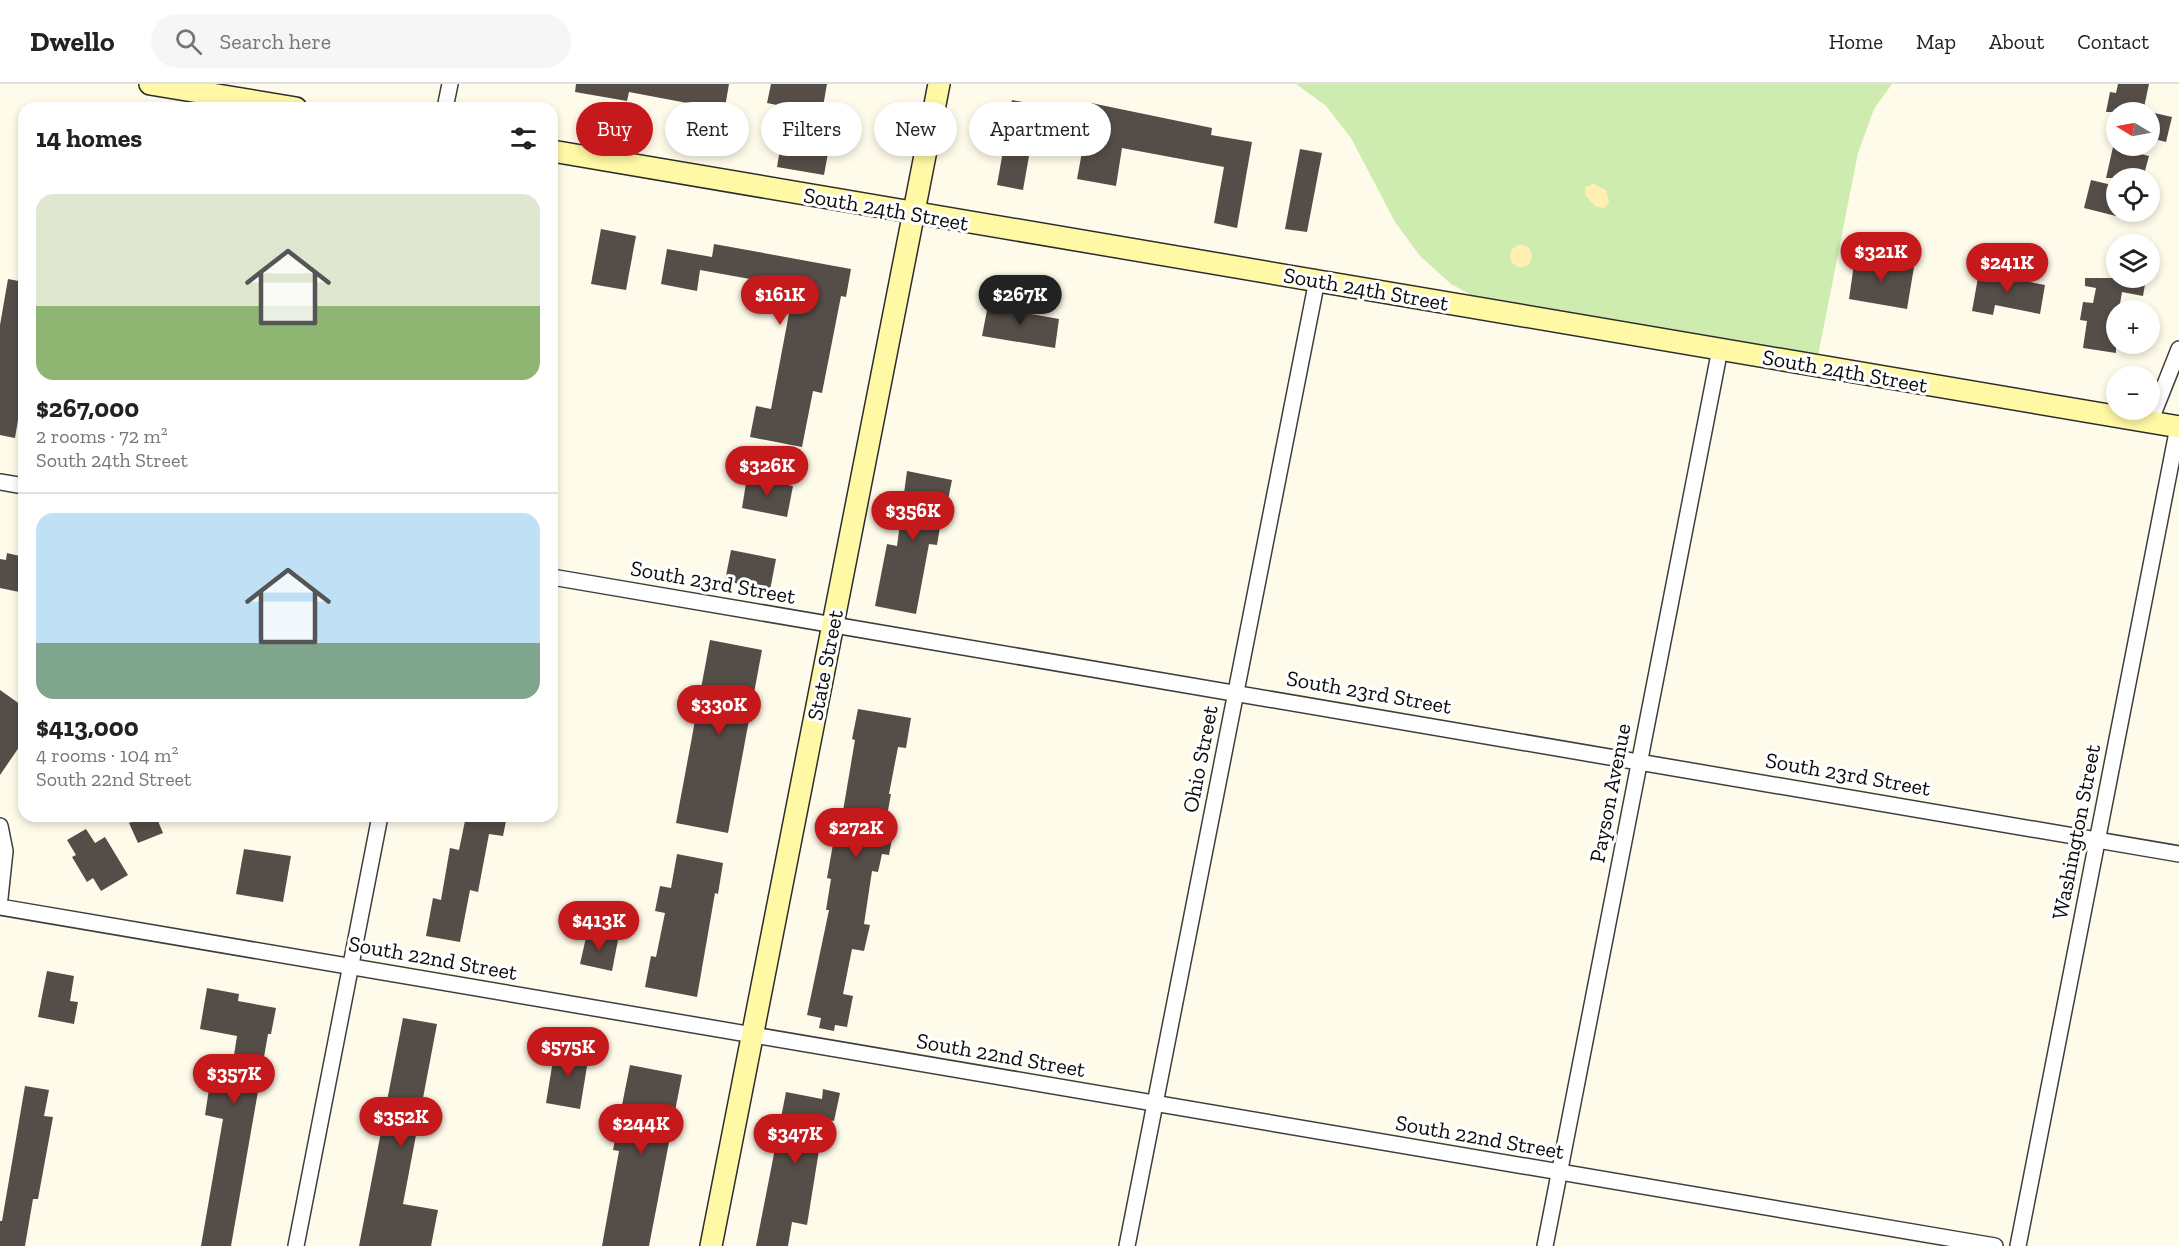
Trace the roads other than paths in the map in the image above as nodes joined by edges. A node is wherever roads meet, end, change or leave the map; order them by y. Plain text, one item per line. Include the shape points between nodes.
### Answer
1 (150, 84) edge
2 (450, 84) edge
3 (939, 84) edge
4 (260, 102) edge
5 (446, 102) edge
6 (558, 153) edge
7 (913, 214) junction
8 (1317, 280) junction
9 (1720, 349) junction
10 (2179, 349) edge
11 (2150, 422) junction
12 (2178, 427) edge
13 (0, 482) edge
14 (18, 485) edge
15 (558, 578) edge
16 (833, 626) junction
17 (1236, 692) junction
18 (1639, 762) junction
19 (379, 822) edge
20 (0, 826) edge
21 (2097, 840) junction
22 (2179, 854) edge
23 (0, 898) edge
24 (0, 907) edge
25 (351, 967) junction
26 (752, 1035) junction
27 (1155, 1104) junction
28 (1559, 1173) junction
29 (296, 1246) edge
30 (711, 1246) edge
31 (1127, 1246) edge
32 (1545, 1246) edge
33 (1995, 1246) edge
34 (2018, 1246) edge

1 - 4 street
2 - 5 street
3 - 7 street, State Street
6 - 7 street, South 24th Street
7 - 8 street, South 24th Street
7 - 16 street, State Street
8 - 9 street, South 24th Street
8 - 17 street, Ohio Street
9 - 11 street, South 24th Street
9 - 18 street, Payson Avenue
10 - 11 street
11 - 12 street, South 24th Street
12 - 21 street, Washington Street
13 - 14 street
15 - 16 street, South 23rd Street
16 - 17 street, South 23rd Street
16 - 26 street, State Street
17 - 18 street, South 23rd Street
17 - 27 street, Ohio Street
18 - 21 street, South 23rd Street
18 - 28 street, Payson Avenue
19 - 25 street
20 - 23 street via 5,851
21 - 22 street, South 23rd Street
21 - 34 street, Washington Street
24 - 25 street, South 22nd Street
25 - 26 street, South 22nd Street
25 - 29 street
26 - 27 street, South 22nd Street
26 - 30 street, State Street
27 - 28 street, South 22nd Street
27 - 31 street, Ohio Street
28 - 32 street, Payson Avenue
28 - 33 street, South 22nd Street

